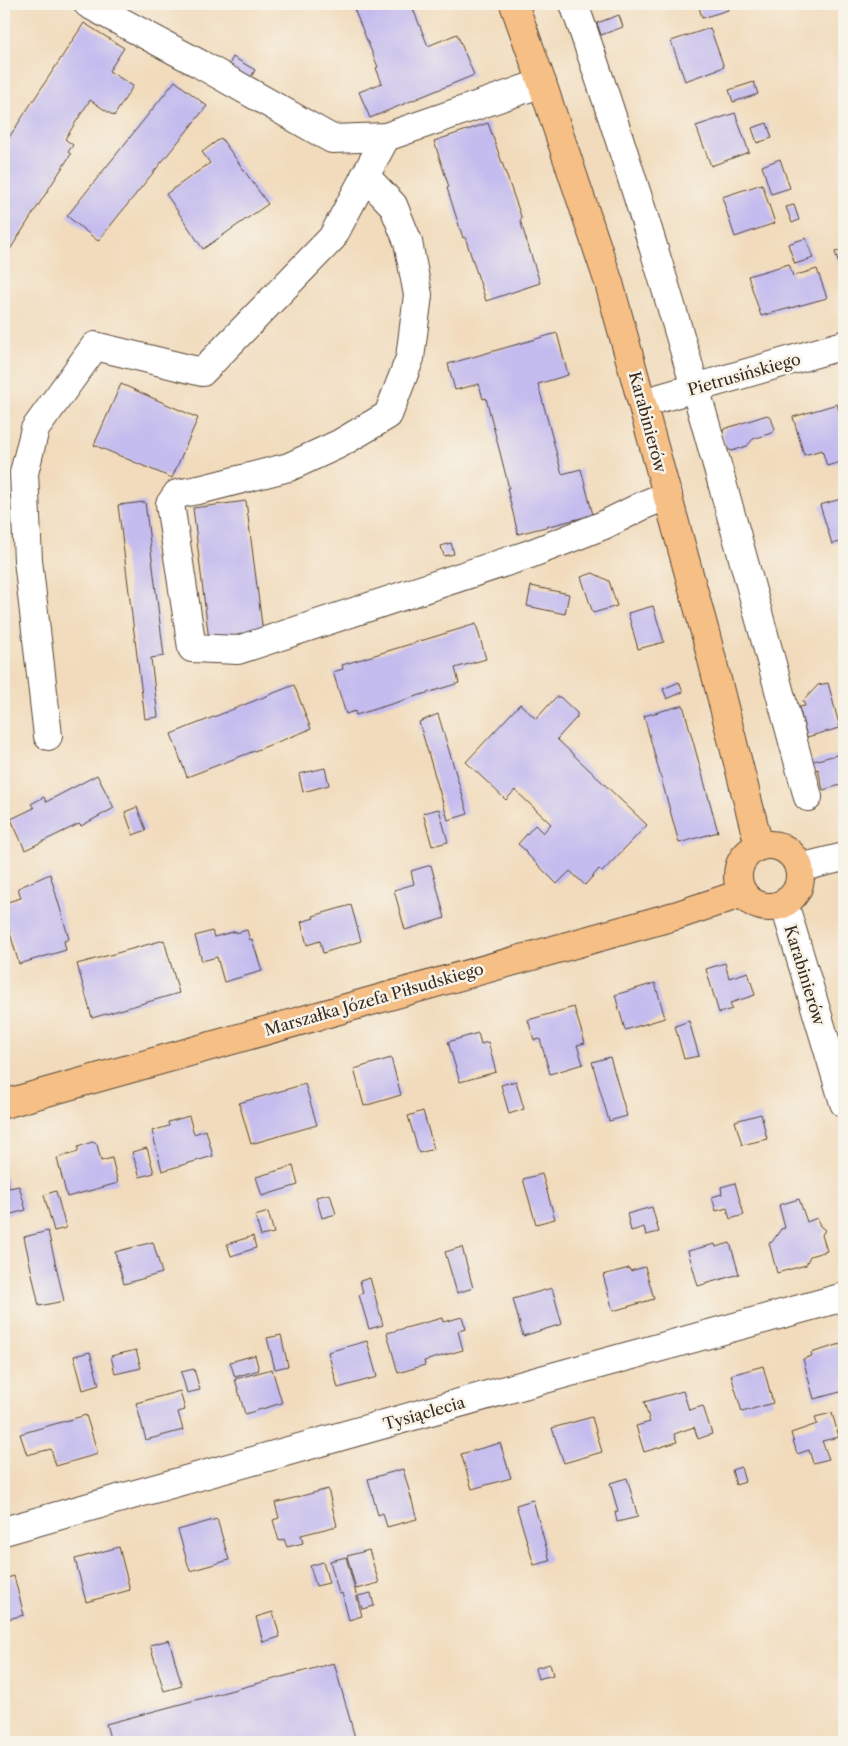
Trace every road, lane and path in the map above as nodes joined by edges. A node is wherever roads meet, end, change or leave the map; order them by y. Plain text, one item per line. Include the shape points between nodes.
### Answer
1 (88, 4) edge
2 (514, 4) edge
3 (574, 4) edge
4 (542, 83) junction
5 (386, 137) junction
6 (365, 176) junction
7 (844, 345) edge
8 (696, 388) junction
9 (643, 403) junction
10 (668, 495) junction
11 (48, 736) dead end
12 (808, 797) dead end
13 (759, 846) junction
14 (844, 857) edge
15 (800, 868) junction
16 (743, 893) junction
17 (784, 903) junction
18 (844, 1103) edge
19 (4, 1104) edge
20 (844, 1297) edge
21 (4, 1531) edge

1 - 5 street via 332,139
2 - 4 main road, Karabinierów
3 - 8 street
4 - 5 street
4 - 9 main road, Karabinierów via 609,283
5 - 6 street
6 - 10 street via 393,205 408,242 418,295 410,358 388,415 339,444 289,467 177,494 170,504 192,648 238,650 530,554
6 - 11 street via 332,238 202,372 95,346 35,429 24,473 28,560
7 - 8 street, Pietrusińskiego
8 - 9 street, Pietrusińskiego
8 - 12 street
9 - 10 main road, Karabinierów
10 - 13 main road, Karabinierów
13 - 15 main road via 776,845 784,849
13 - 16 main road via 744,857 740,866 738,875
14 - 15 street
15 - 17 main road via 796,892
16 - 17 main road via 749,900 766,907
16 - 19 main road, Marszałka Józefa Piłsudskiego via 678,915
17 - 18 street, Karabinierów
20 - 21 street, Tysiąclecia

